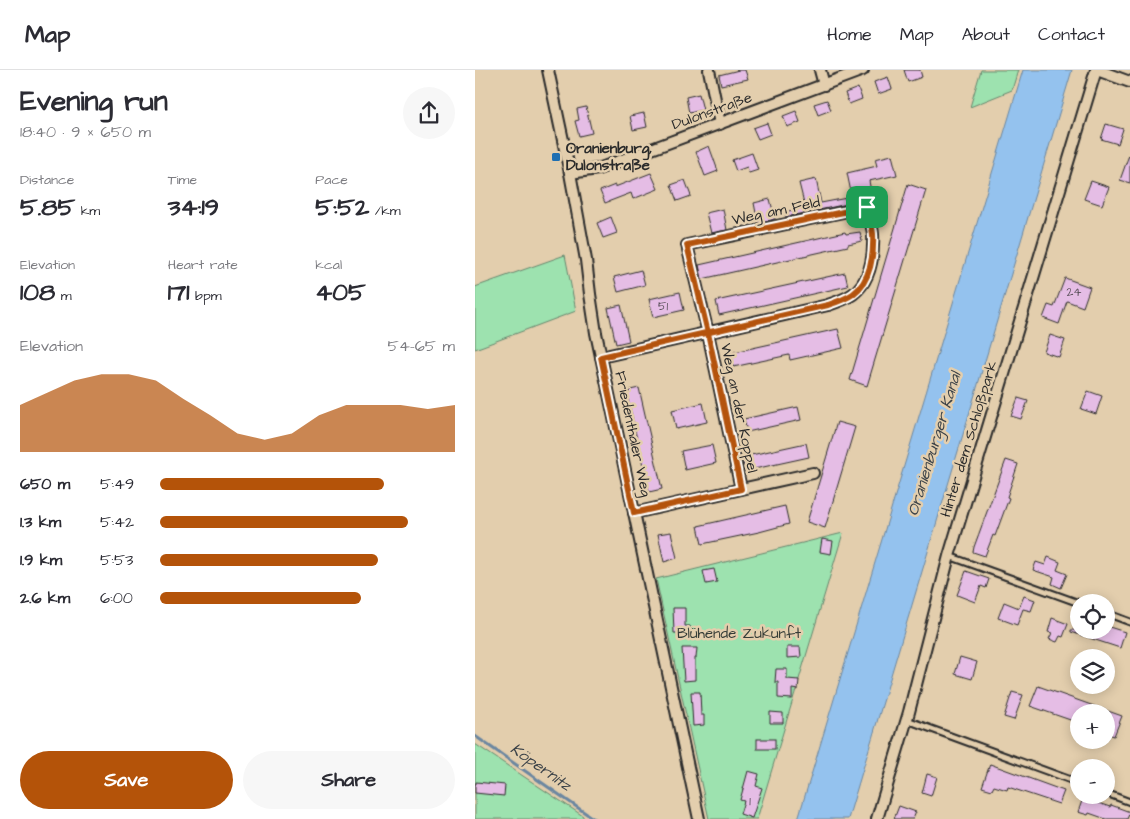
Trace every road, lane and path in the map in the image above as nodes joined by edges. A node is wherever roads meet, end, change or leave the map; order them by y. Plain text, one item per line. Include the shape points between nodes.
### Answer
1 (548, 70) edge
2 (709, 70) edge
3 (820, 70) edge
4 (863, 70) edge
5 (1097, 70) edge
6 (1130, 82) edge
7 (824, 86) junction
8 (720, 124) junction
9 (570, 173) junction
10 (708, 333) junction
11 (601, 357) junction
12 (813, 473) dead end
13 (741, 489) junction
14 (634, 513) junction
15 (949, 556) junction
16 (1070, 600) edge
17 (1115, 616) edge
18 (1130, 622) edge
19 (906, 720) junction
20 (1070, 781) edge
21 (1115, 796) edge
22 (1130, 802) edge
23 (699, 819) edge
24 (877, 819) edge

1 - 9 street, Friedenthaler Weg
2 - 8 street
3 - 7 street
4 - 7 street, Dulonstraße
5 - 6 street
5 - 15 street, Hinter dem Schloßpark
7 - 8 street, Dulonstraße
8 - 9 street, Dulonstraße via 598,169
9 - 11 street, Friedenthaler Weg
10 - 10 street, Weg am Feld via 687,245 867,207 873,232 871,265 863,283 854,293 828,305
10 - 11 street, Weg am Feld
10 - 13 street, Weg an der Koppel
11 - 14 street, Friedenthaler Weg
12 - 13 street, Weg an der Koppel
13 - 14 street, Weg an der Koppel
14 - 23 street, Friedenthaler Weg
15 - 16 lane
15 - 19 street, Hinter dem Schloßpark
17 - 18 lane
19 - 20 lane
19 - 24 street, Hinter dem Schloßpark
21 - 22 lane

